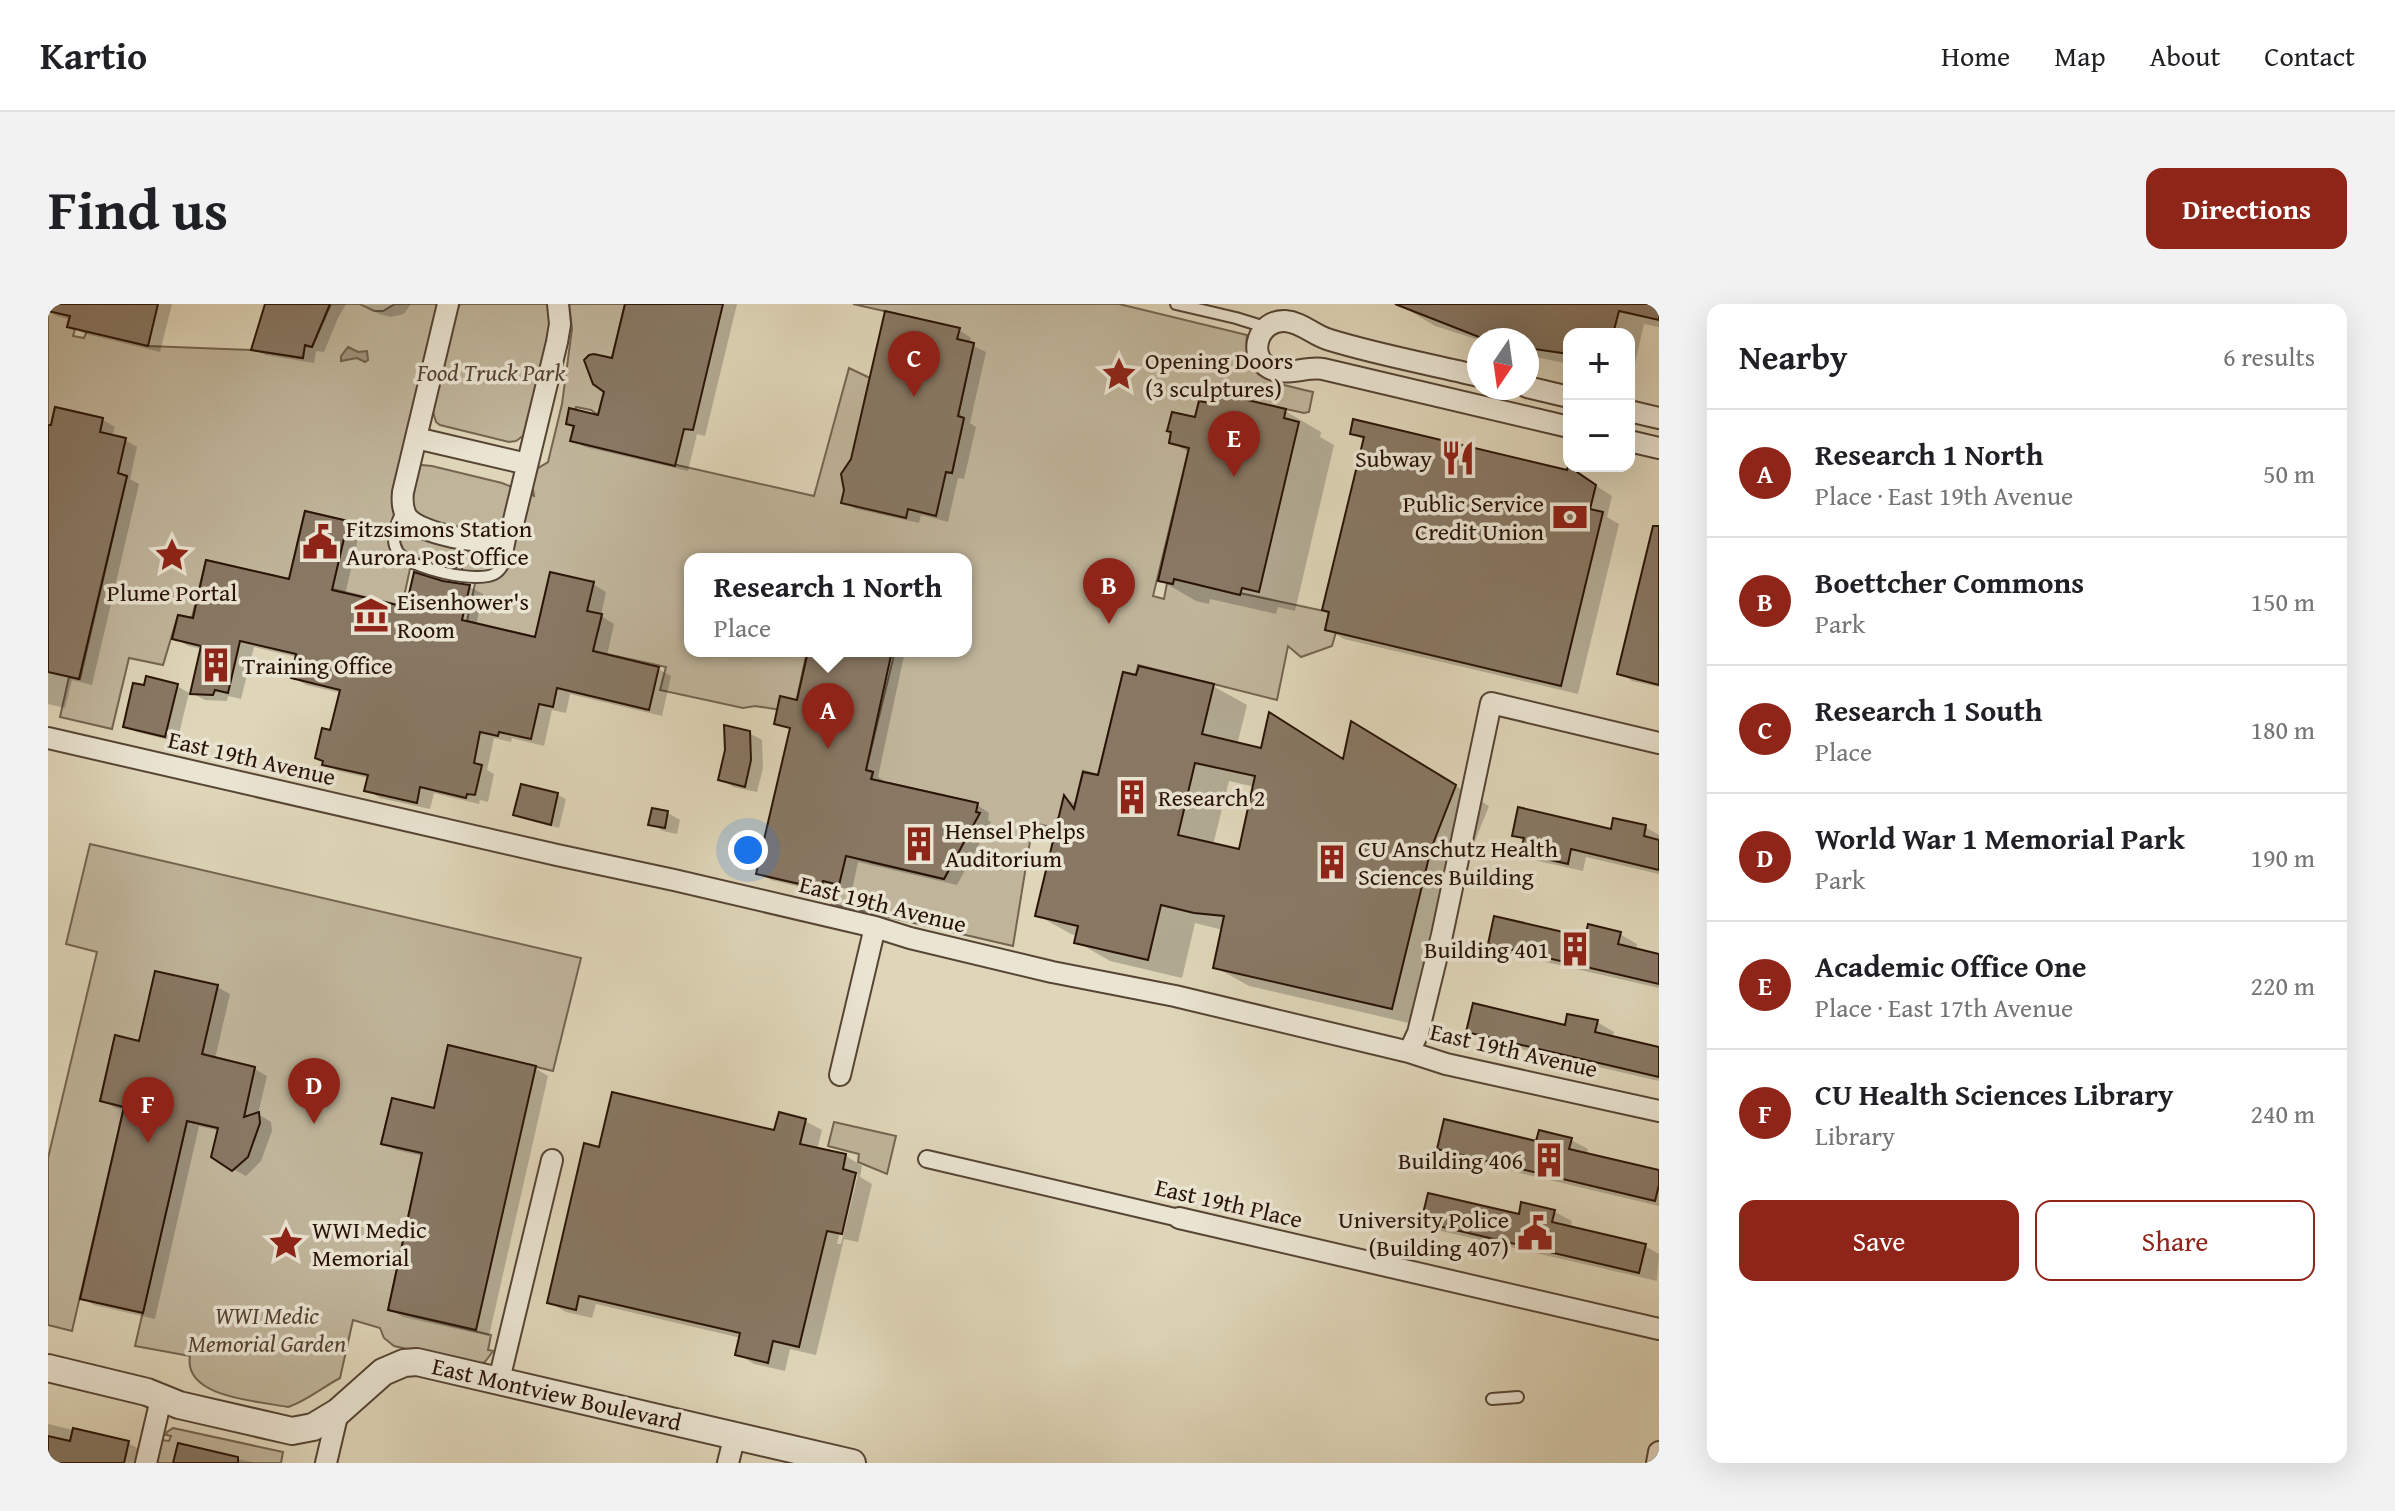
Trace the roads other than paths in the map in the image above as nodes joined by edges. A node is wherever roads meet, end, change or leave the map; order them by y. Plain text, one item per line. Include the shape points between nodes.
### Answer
1 (448, 304) edge
2 (558, 304) edge
3 (1176, 304) edge
4 (1265, 327) junction
5 (1467, 373) edge
6 (1539, 390) edge
7 (1563, 396) edge
8 (1635, 412) edge
9 (1655, 417) edge
10 (1563, 426) edge
11 (416, 438) junction
12 (1644, 444) edge
13 (527, 464) junction
14 (403, 509) junction
15 (515, 520) junction
16 (48, 738) edge
17 (1659, 743) edge
18 (875, 927) junction
19 (1409, 1052) junction
20 (840, 1075) dead end
21 (1659, 1111) edge
22 (927, 1159) dead end
23 (552, 1160) dead end
24 (1179, 1218) joint
25 (1659, 1329) edge
26 (48, 1368) edge
27 (499, 1380) junction
28 (1518, 1397) dead end
29 (161, 1399) junction
30 (1492, 1399) dead end
31 (338, 1412) junction
32 (735, 1435) junction
33 (1659, 1452) edge
34 (146, 1463) edge
35 (326, 1463) edge
36 (728, 1463) edge
37 (852, 1463) edge
38 (1657, 1463) edge

1 - 11 street
2 - 13 street via 557,342
3 - 4 lane
4 - 5 street via 1290,322 1329,340
4 - 10 street via 1258,344 1260,356 1273,370 1323,369
6 - 7 street
8 - 9 street
9 - 12 lane
11 - 13 street
11 - 14 street
13 - 15 street
14 - 15 street via 425,529 485,542 503,538
14 - 15 lane via 394,532 399,553 417,565 473,578 488,577 502,567
16 - 18 street, East 19th Avenue
17 - 19 street via 1491,703 1442,935
18 - 19 street, East 19th Avenue
18 - 20 street
19 - 21 street, East 19th Avenue
22 - 24 street, East 19th Place
23 - 27 street
24 - 25 street, East 19th Place
26 - 29 street, East Montview Boulevard
27 - 31 street, East Montview Boulevard via 404,1363 383,1372
27 - 32 street, East Montview Boulevard
28 - 30 lane
29 - 31 street, East Montview Boulevard via 292,1431 313,1427
29 - 34 street
31 - 35 street
32 - 36 street
32 - 37 street, East Montview Boulevard
33 - 38 street

